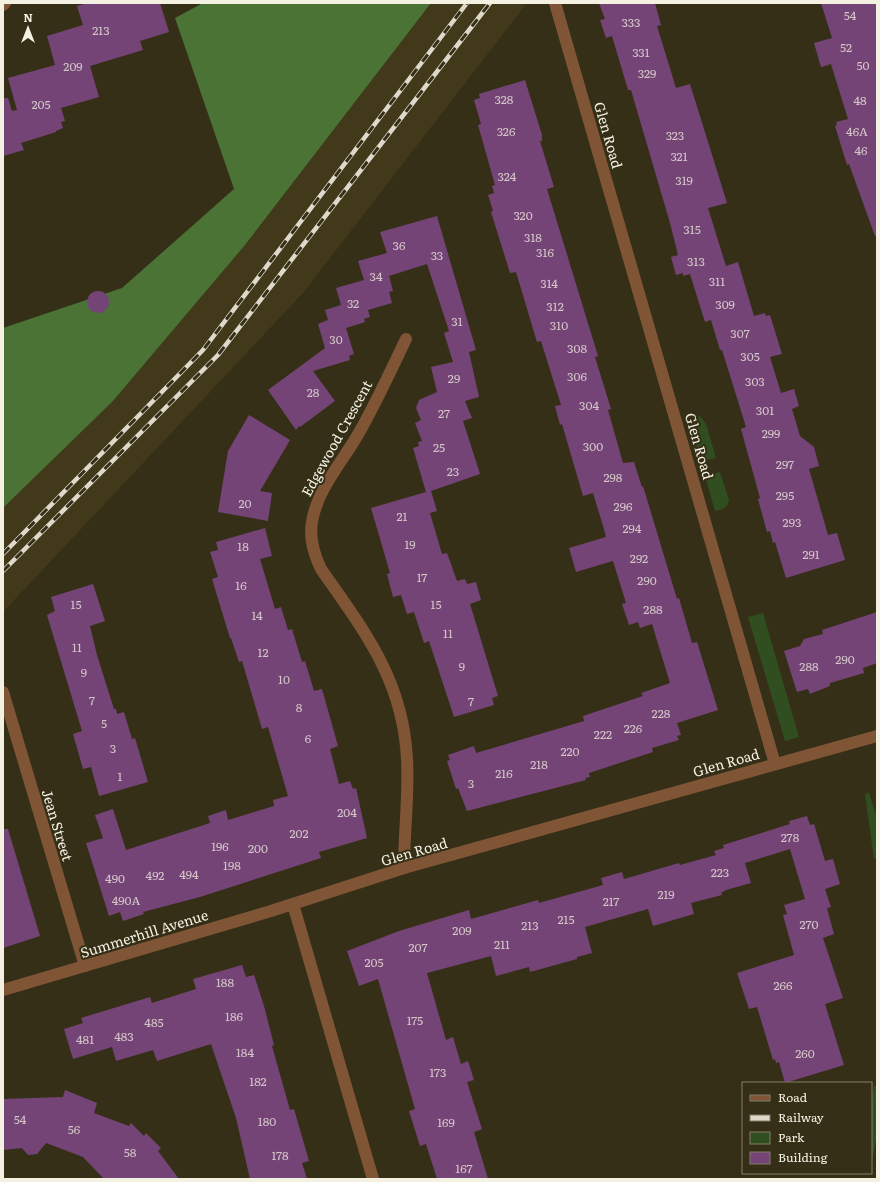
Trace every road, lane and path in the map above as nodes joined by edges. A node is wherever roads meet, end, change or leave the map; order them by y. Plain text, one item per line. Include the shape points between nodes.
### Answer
1 (5, 3) edge
2 (555, 3) edge
3 (3, 5) edge
4 (406, 339) dead end
5 (3, 692) edge
6 (877, 736) edge
7 (775, 764) junction
8 (404, 868) junction
9 (293, 904) junction
10 (85, 966) junction
11 (3, 990) edge
12 (373, 1179) edge

1 - 3 street
2 - 7 street, Glen Road
4 - 8 street, Edgewood Crescent via 360,431 316,506 311,538 321,569 371,641 386,668 401,713 407,758
5 - 10 street, Jean Street
6 - 7 street
7 - 8 street, Glen Road
8 - 9 street, Glen Road
9 - 10 street, Summerhill Avenue
9 - 12 street
10 - 11 street, Summerhill Avenue

